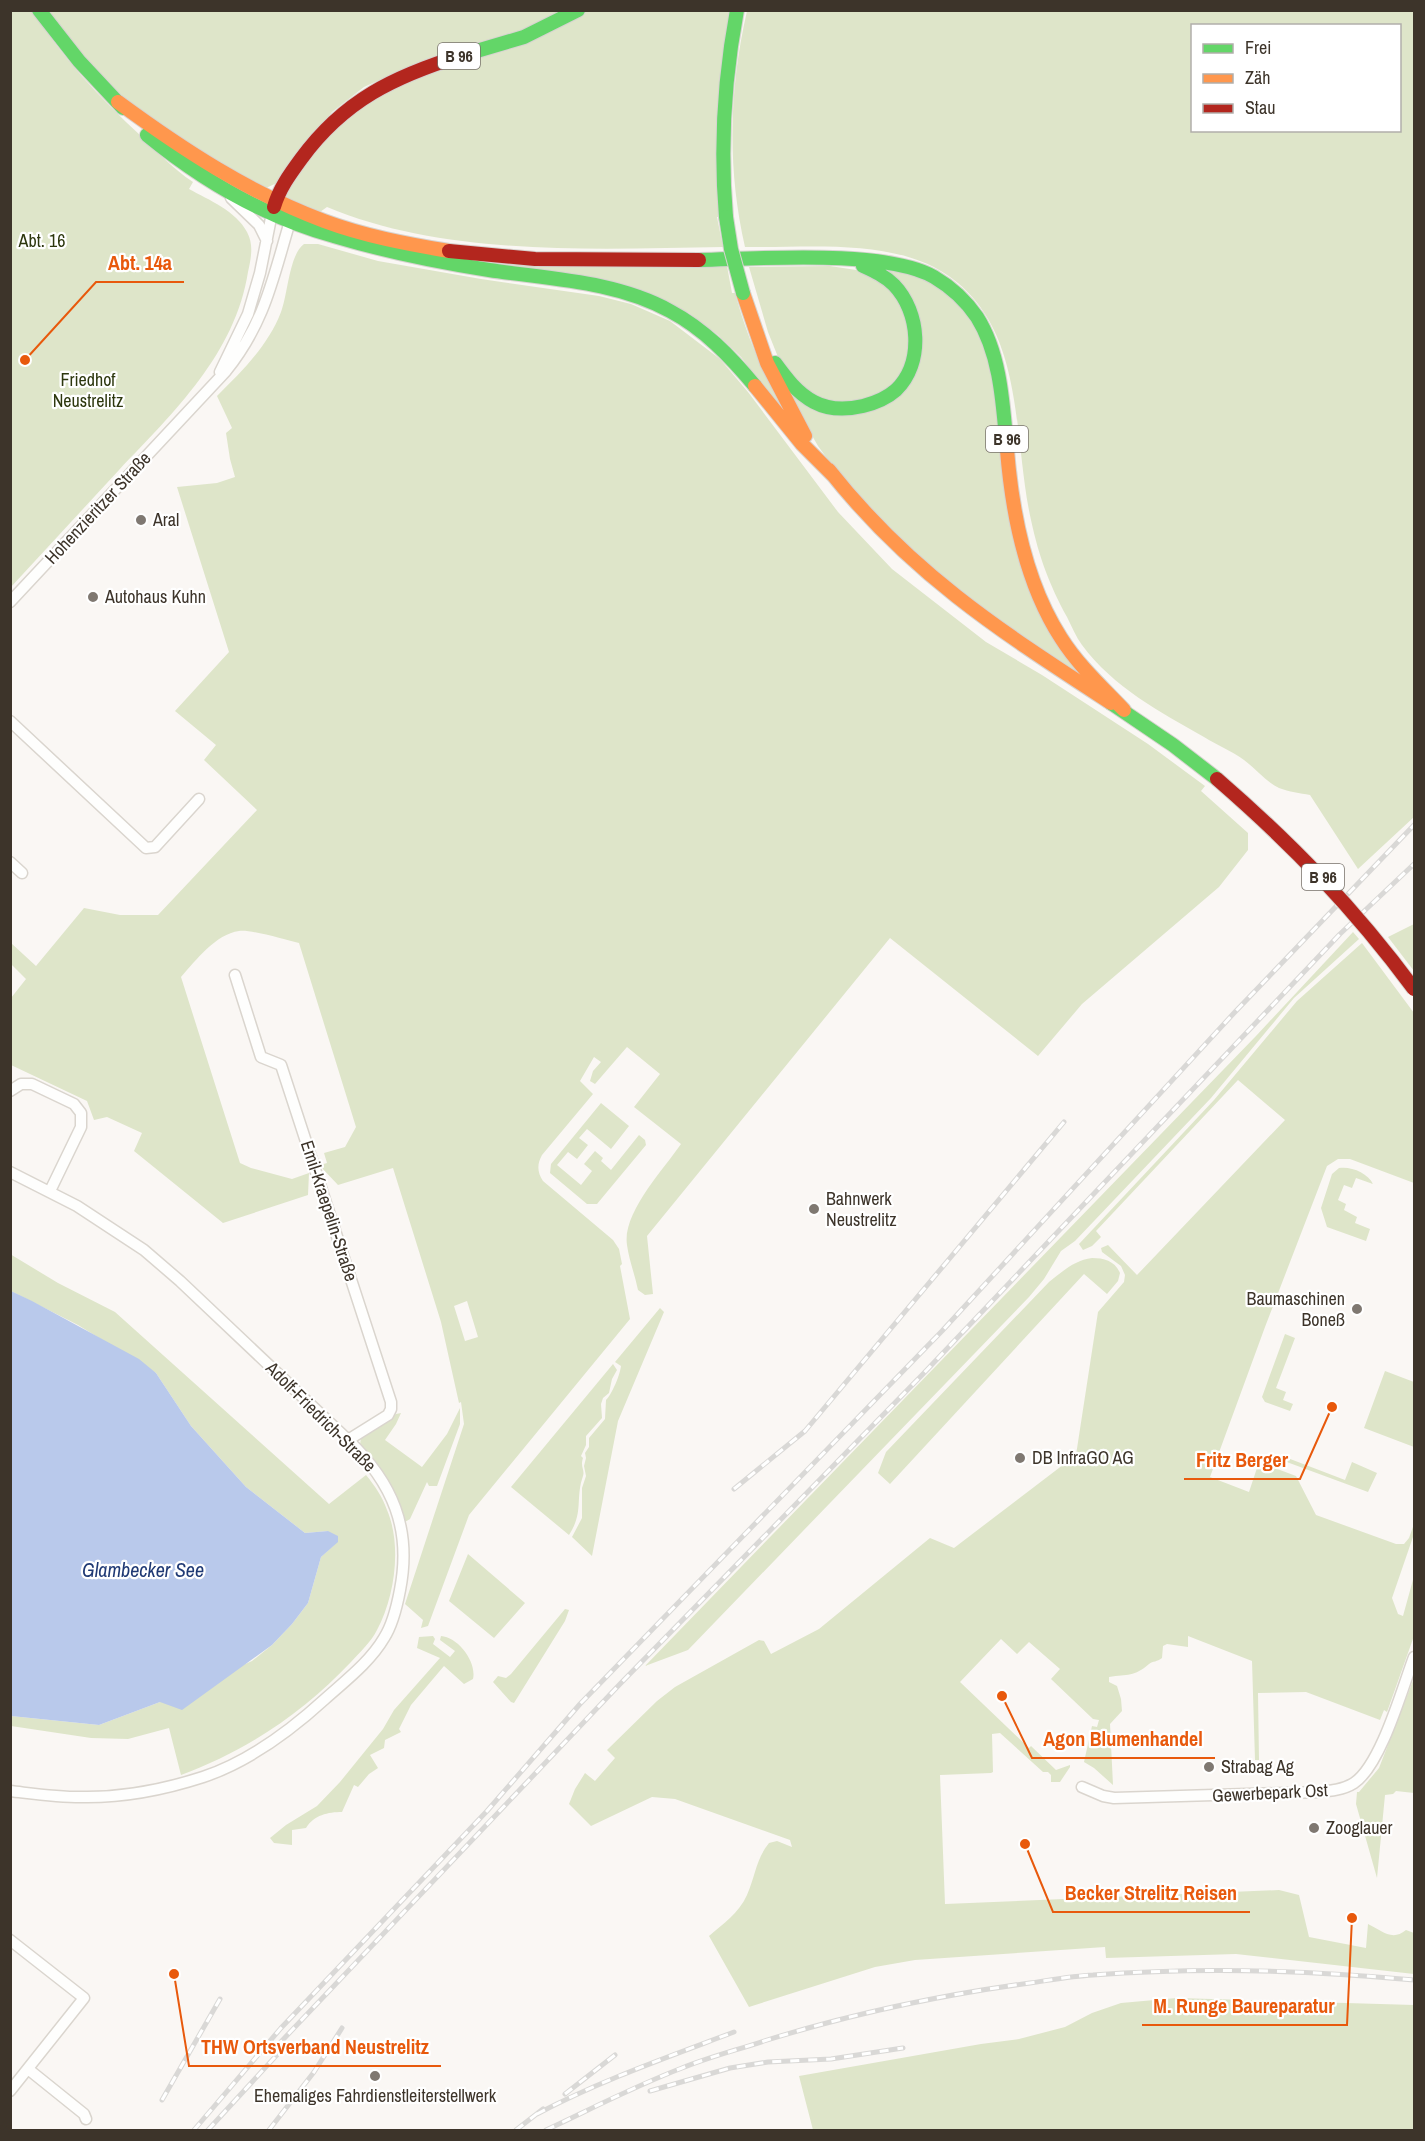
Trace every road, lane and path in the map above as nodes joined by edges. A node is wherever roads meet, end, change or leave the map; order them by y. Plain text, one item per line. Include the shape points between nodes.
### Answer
1 (39, 10) edge
2 (578, 10) edge
3 (737, 10) edge
4 (118, 102) junction
5 (225, 188) junction
6 (274, 206) junction
7 (292, 215) junction
8 (267, 241) junction
9 (416, 255) junction
10 (836, 259) junction
11 (549, 261) junction
12 (757, 331) junction
13 (185, 414) junction
14 (834, 476) junction
15 (10, 602) edge
16 (1124, 710) junction
17 (10, 721) edge
18 (199, 799) dead end
19 (10, 862) edge
20 (22, 873) dead end
21 (235, 975) dead end
22 (1414, 989) edge
23 (10, 1091) edge
24 (10, 1172) edge
25 (50, 1191) junction
26 (348, 1440) junction
27 (1414, 1657) edge
28 (1082, 1787) dead end
29 (10, 1791) edge
30 (10, 1940) edge
31 (28, 2069) junction
32 (10, 2091) edge
33 (86, 2119) dead end

1 - 4 main road
2 - 6 main road, B 96 via 537,32 431,65 365,94 311,143
3 - 12 main road, B 96, bridge via 721,119 722,186 731,249
4 - 5 main road via 167,152
4 - 6 main road via 164,137
5 - 6 main road
5 - 8 street via 259,225
6 - 7 main road, B 96
6 - 8 street, Hohenzieritzer Straße
7 - 9 main road, B 96 via 318,231
7 - 11 main road, B 96 via 430,248
7 - 13 street, Hohenzieritzer Straße via 271,290 249,339 226,372
8 - 13 street, Hohenzieritzer Straße via 248,314 235,343 219,373
9 - 11 main road, B 96
9 - 14 main road, B 96 via 624,292 670,311 703,331 728,353 801,444
10 - 11 main road, B 96
10 - 12 main road, B 96 via 883,274 908,302 915,345 908,371 893,392 876,402 847,410 815,403 788,383
10 - 16 main road, B 96 via 914,269 953,290 972,309 996,366 1012,498 1042,602 1062,639
12 - 14 main road, B 96 via 781,392
13 - 15 street, Hohenzieritzer Straße
14 - 16 main road, B 96 via 867,517 922,569 1035,654
16 - 22 main road, B 96, bridge via 1217,778 1288,842 1367,927
17 - 18 street via 146,848 155,847
19 - 20 street
21 - 26 street, Emil-Kraepelin-Straße via 261,1057 281,1065 391,1402 388,1415
23 - 25 street via 18,1085 32,1084 74,1104 81,1113 81,1127
24 - 25 street, Adolf-Friedrich-Straße
25 - 26 street, Adolf-Friedrich-Straße via 160,1263
26 - 29 street, Adolf-Friedrich-Straße via 387,1488 398,1514 404,1551 402,1581 391,1624 364,1662 301,1721 240,1760 205,1776 108,1796
27 - 28 street, Gewerbepark Ost via 1374,1760 1362,1776 1344,1788 1114,1798
30 - 31 street via 84,1998
31 - 32 street
31 - 33 street

